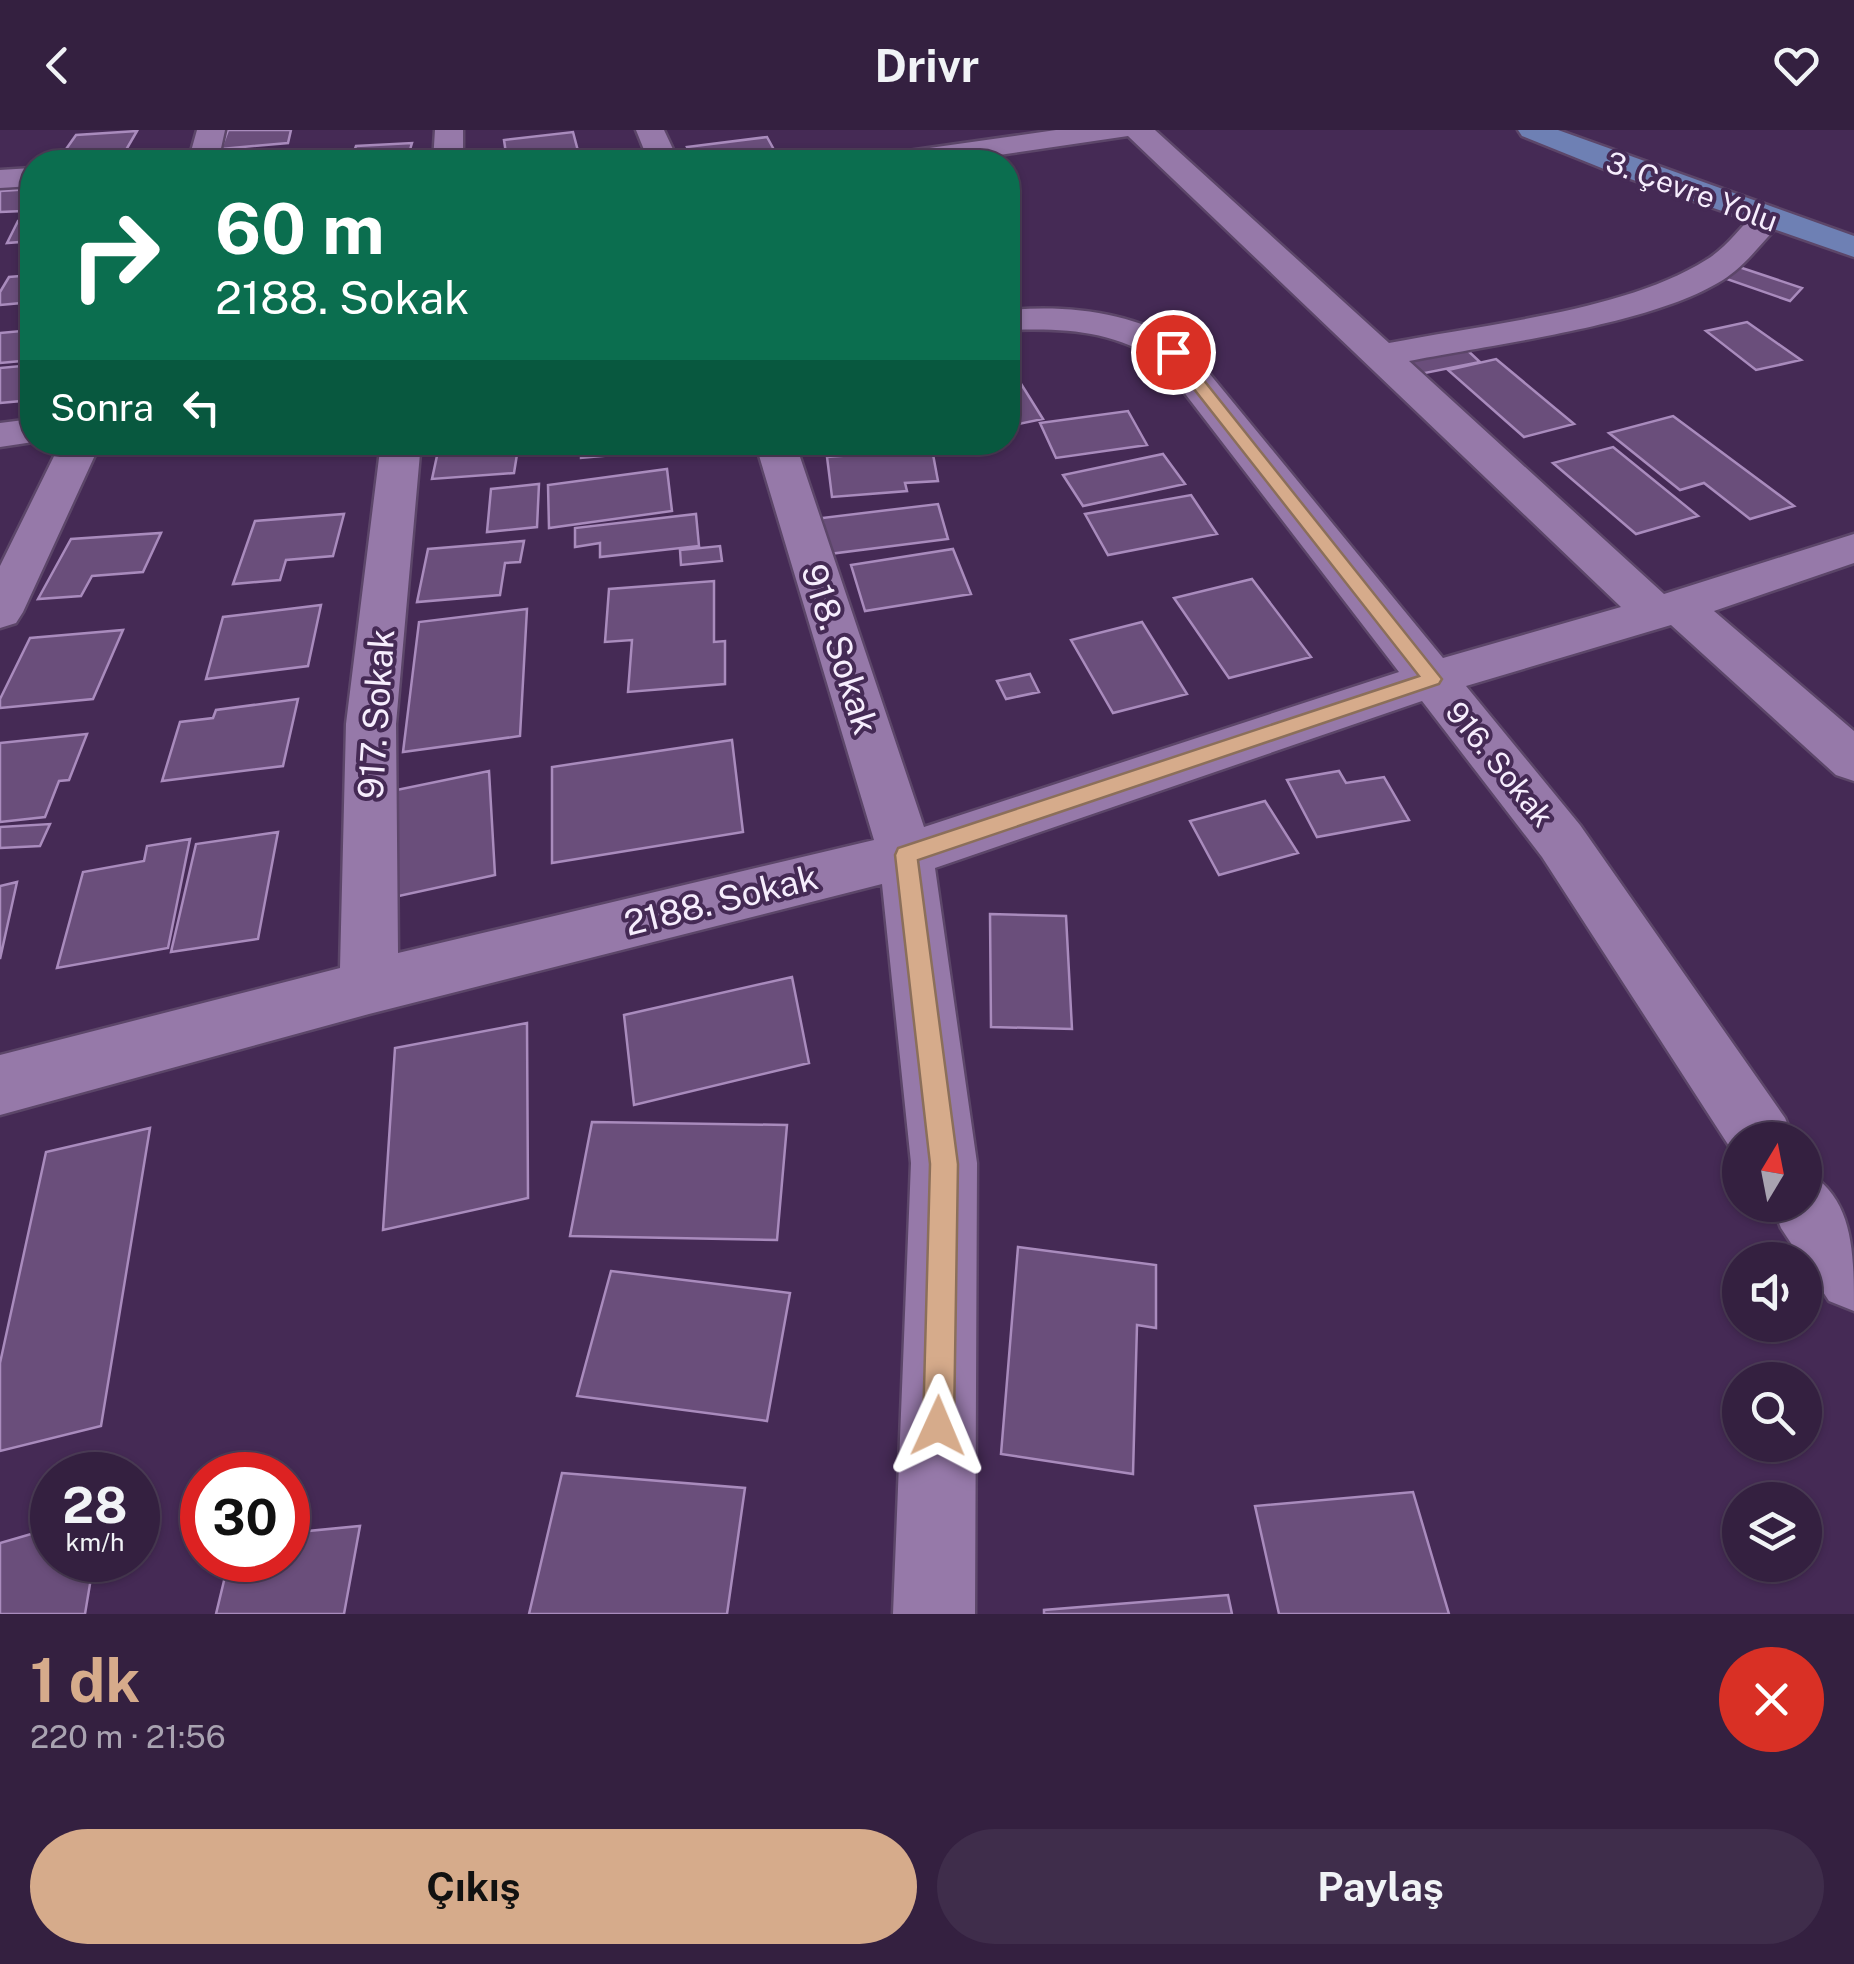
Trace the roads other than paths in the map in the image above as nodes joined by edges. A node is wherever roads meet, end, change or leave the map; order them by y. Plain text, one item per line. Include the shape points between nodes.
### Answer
1 (1116, 130) edge
2 (1138, 130) edge
3 (1532, 130) edge
4 (1589, 130) edge
5 (936, 143) edge
6 (1768, 219) junction
7 (1854, 223) edge
8 (1854, 248) edge
9 (1020, 320) edge
10 (1381, 356) junction
11 (75, 455) edge
12 (400, 455) edge
13 (779, 455) edge
14 (1854, 548) edge
15 (1668, 609) junction
16 (0, 612) edge
17 (1432, 679) junction
18 (1854, 761) edge
19 (906, 855) junction
20 (369, 986) junction
21 (0, 1084) edge
22 (1750, 1122) edge
23 (1817, 1222) edge
24 (1854, 1276) edge
25 (934, 1614) edge

1 - 5 street
2 - 10 street
3 - 6 main road, 3. Çevre Yolu
4 - 7 main road, 3. Çevre Yolu
6 - 8 main road, 3. Çevre Yolu
6 - 10 street via 1722,265 1675,291
9 - 17 street, 916. Sokak via 1112,323 1173,352
10 - 15 street
11 - 16 street
12 - 20 street, 917. Sokak via 370,724
13 - 19 street, 918. Sokak
14 - 15 street, 2188. Sokak
15 - 17 street, 2188. Sokak
15 - 18 street
17 - 19 street, 2188. Sokak
17 - 22 street, 916. Sokak via 1561,841
19 - 20 street, 2188. Sokak
19 - 25 street via 944,1164
20 - 21 street, 2188. Sokak
23 - 24 street

